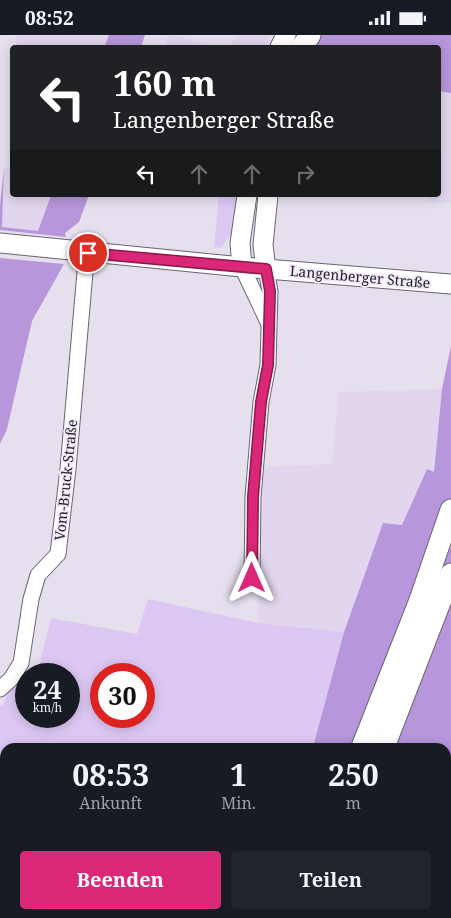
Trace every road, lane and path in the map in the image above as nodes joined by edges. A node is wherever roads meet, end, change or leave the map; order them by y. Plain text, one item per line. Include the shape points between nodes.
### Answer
1 (247, 197) edge
2 (268, 197) edge
3 (0, 243) edge
4 (88, 253) junction
5 (242, 267) junction
6 (266, 269) junction
7 (451, 284) edge
8 (269, 326) junction
9 (451, 510) edge
10 (451, 574) edge
11 (252, 578) dead end
12 (0, 689) edge
13 (364, 743) edge
14 (386, 743) edge

1 - 5 main road via 240,243
2 - 6 main road via 263,245
3 - 4 main road, Langenberger Straße
4 - 5 main road, Langenberger Straße
4 - 12 street, Vom-Bruck-Straße via 58,554 38,575 21,663
5 - 6 main road, Langenberger Straße
5 - 8 street
6 - 7 main road, Langenberger Straße
6 - 8 street via 270,291
8 - 11 street via 268,365 261,402 253,497
9 - 13 highway via 420,600
10 - 14 highway

